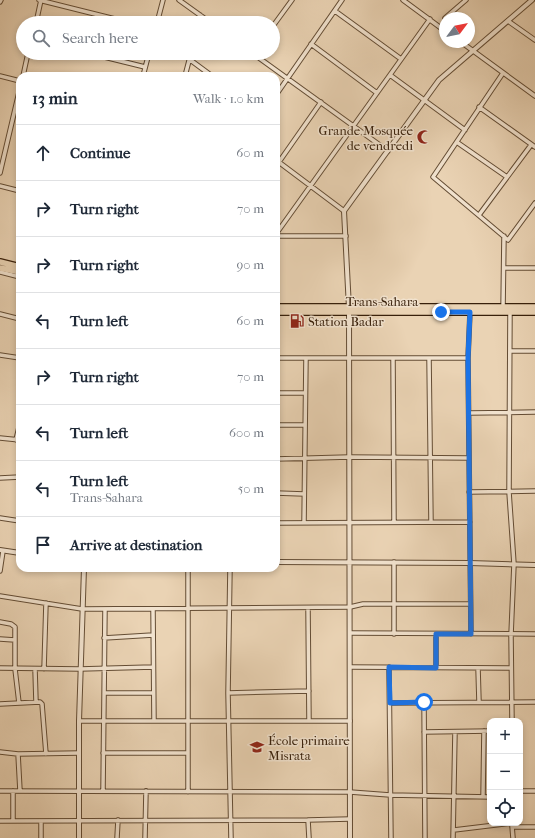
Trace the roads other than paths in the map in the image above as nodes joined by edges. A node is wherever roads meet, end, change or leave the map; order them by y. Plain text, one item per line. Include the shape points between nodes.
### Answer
1 (41, 0) edge
2 (163, 0) edge
3 (179, 0) edge
4 (292, 0) edge
5 (342, 0) edge
6 (466, 0) edge
7 (532, 0) edge
8 (405, 1) edge
9 (335, 11) junction
10 (452, 12) edge
11 (200, 15) edge
12 (38, 16) edge
13 (104, 16) edge
14 (159, 16) edge
15 (280, 16) edge
16 (430, 20) junction
17 (508, 21) junction
18 (437, 25) edge
19 (535, 40) edge
20 (311, 44) junction
21 (469, 48) edge
22 (473, 51) junction
23 (401, 59) junction
24 (26, 60) edge
25 (116, 60) edge
26 (147, 60) edge
27 (189, 60) edge
28 (190, 60) edge
29 (263, 60) edge
30 (145, 67) junction
31 (24, 72) edge
32 (144, 72) edge
33 (186, 72) edge
34 (207, 72) edge
35 (279, 72) edge
36 (280, 73) edge
37 (503, 73) junction
38 (390, 75) junction
39 (0, 76) edge
40 (287, 78) junction
41 (16, 80) edge
42 (280, 88) edge
43 (377, 93) junction
44 (535, 96) edge
45 (425, 100) junction
46 (321, 102) junction
47 (16, 105) edge
48 (479, 107) junction
49 (353, 126) junction
50 (465, 130) junction
51 (458, 143) junction
52 (533, 146) edge
53 (388, 151) junction
54 (280, 158) edge
55 (280, 162) edge
56 (0, 173) edge
57 (507, 177) junction
58 (310, 185) junction
59 (0, 186) edge
60 (16, 190) edge
61 (535, 203) edge
62 (344, 211) junction
63 (479, 215) junction
64 (280, 229) edge
65 (280, 235) edge
66 (346, 236) junction
67 (504, 236) junction
68 (0, 262) edge
69 (16, 266) edge
70 (0, 268) edge
71 (504, 268) junction
72 (535, 268) edge
73 (16, 271) edge
74 (0, 272) edge
75 (16, 276) edge
76 (535, 307) edge
77 (503, 309) junction
78 (510, 309) junction
79 (280, 310) edge
80 (349, 310) junction
81 (450, 310) junction
82 (470, 312) junction
83 (535, 312) edge
84 (0, 314) edge
85 (16, 317) edge
86 (535, 351) edge
87 (510, 352) junction
88 (0, 356) edge
89 (16, 358) edge
90 (280, 358) edge
91 (306, 358) junction
92 (349, 358) junction
93 (393, 358) junction
94 (429, 358) junction
95 (468, 358) junction
96 (280, 393) edge
97 (305, 393) junction
98 (535, 412) edge
99 (469, 413) junction
100 (510, 413) junction
101 (280, 424) edge
102 (304, 425) junction
103 (0, 438) edge
104 (16, 440) edge
105 (349, 457) junction
106 (304, 458) junction
107 (394, 458) junction
108 (430, 458) junction
109 (469, 458) junction
110 (280, 459) edge
111 (16, 477) edge
112 (0, 478) edge
113 (535, 491) edge
114 (469, 492) junction
115 (510, 492) junction
116 (280, 493) edge
117 (304, 494) junction
118 (0, 518) edge
119 (16, 520) edge
120 (394, 522) junction
121 (431, 522) junction
122 (470, 522) junction
123 (280, 523) edge
124 (304, 523) junction
125 (350, 523) junction
126 (2, 551) edge
127 (16, 553) edge
128 (280, 562) edge
129 (350, 562) junction
130 (394, 562) junction
131 (470, 563) junction
132 (514, 564) junction
133 (535, 565) edge
134 (0, 571) edge
135 (84, 572) edge
136 (188, 572) edge
137 (230, 572) edge
138 (0, 596) edge
139 (46, 603) junction
140 (394, 604) junction
141 (470, 604) junction
142 (350, 607) junction
143 (308, 608) junction
144 (82, 609) junction
145 (105, 609) junction
146 (153, 609) junction
147 (188, 609) junction
148 (228, 609) junction
149 (0, 622) edge
150 (350, 633) junction
151 (394, 634) junction
152 (436, 634) junction
153 (471, 634) junction
154 (535, 634) edge
155 (153, 635) junction
156 (511, 635) junction
157 (104, 638) junction
158 (0, 639) edge
159 (15, 640) junction
160 (153, 666) junction
161 (350, 666) junction
162 (389, 667) junction
163 (0, 668) edge
164 (15, 668) junction
165 (104, 668) junction
166 (436, 668) junction
167 (478, 668) junction
168 (511, 668) junction
169 (35, 669) junction
170 (44, 669) junction
171 (80, 669) junction
172 (308, 692) junction
173 (104, 693) junction
174 (153, 693) junction
175 (228, 693) junction
176 (36, 702) junction
177 (424, 702) junction
178 (479, 702) junction
179 (511, 702) junction
180 (535, 702) edge
181 (19, 703) junction
182 (390, 703) junction
183 (0, 704) edge
184 (512, 718) edge
185 (79, 721) junction
186 (104, 721) junction
187 (154, 721) junction
188 (188, 721) junction
189 (228, 721) junction
190 (309, 721) junction
191 (350, 721) junction
192 (484, 731) joint
193 (424, 732) junction
194 (455, 732) junction
195 (0, 752) edge
196 (79, 753) junction
197 (103, 753) junction
198 (188, 753) junction
199 (18, 754) junction
200 (46, 754) junction
201 (79, 790) junction
202 (0, 791) edge
203 (13, 791) junction
204 (20, 791) junction
205 (103, 791) junction
206 (146, 791) junction
207 (523, 791) edge
208 (535, 791) edge
209 (188, 792) junction
210 (231, 792) junction
211 (350, 792) junction
212 (390, 795) junction
213 (425, 796) junction
214 (454, 796) junction
215 (483, 797) junction
216 (487, 797) edge
217 (350, 819) junction
218 (118, 820) junction
219 (145, 820) junction
220 (230, 820) junction
221 (308, 820) junction
222 (0, 821) edge
223 (13, 821) junction
224 (41, 821) junction
225 (78, 821) junction
226 (523, 825) edge
227 (493, 826) edge
228 (512, 826) edge
229 (535, 827) edge
230 (454, 830) junction
231 (41, 838) edge
232 (79, 838) edge
233 (117, 838) edge
234 (145, 838) edge
235 (231, 838) edge
236 (309, 838) edge
237 (350, 838) edge
238 (391, 838) edge
239 (425, 838) edge
240 (453, 838) edge
241 (513, 838) edge

1 - 12 street
1 - 13 street
2 - 14 street
3 - 11 street
4 - 15 street
5 - 9 street
6 - 10 street
7 - 17 street
8 - 16 street
9 - 20 street
9 - 23 street
16 - 18 street
16 - 23 street
17 - 19 street
17 - 22 street
20 - 40 street
20 - 43 street
21 - 22 street
22 - 37 street
22 - 45 street via 439,80
23 - 38 street
24 - 31 street
25 - 30 street
26 - 30 street
27 - 33 street
28 - 34 street
29 - 35 street
30 - 32 street
36 - 40 street
37 - 44 street
37 - 48 street
38 - 43 street
38 - 45 street
39 - 41 street
40 - 42 street
40 - 46 street
43 - 49 street
45 - 50 street
45 - 53 street
46 - 49 street
46 - 54 street
47 - 56 street
48 - 50 street
48 - 52 street
49 - 53 street
49 - 58 street
50 - 51 street
51 - 57 street
51 - 63 street via 433,177
52 - 57 street
53 - 62 street
55 - 58 street
57 - 63 street
58 - 62 street
58 - 64 street
59 - 60 street
61 - 67 street via 508,240
62 - 66 street
63 - 67 street
65 - 66 street
66 - 80 street
67 - 71 street
68 - 69 main road
70 - 73 main road
71 - 72 street
71 - 77 street
74 - 75 street
76 - 78 main road, Trans-Sahara
77 - 78 main road, Trans-Sahara
77 - 81 main road, Trans-Sahara
77 - 82 main road, Trans-Sahara
78 - 83 main road, Trans-Sahara
78 - 87 street
79 - 80 main road, Trans-Sahara
80 - 81 main road, Trans-Sahara
80 - 92 street
81 - 82 main road, Trans-Sahara
82 - 95 street
84 - 85 street
86 - 87 street
87 - 100 street
88 - 89 street
90 - 91 street
91 - 92 street
91 - 97 street
92 - 93 street
92 - 105 street
93 - 94 street
93 - 107 street
94 - 95 street
94 - 108 street
95 - 99 street
96 - 97 street
97 - 102 street
98 - 100 street
99 - 100 street
99 - 109 street
100 - 115 street
101 - 102 street
102 - 106 street
103 - 104 street
105 - 106 street
105 - 107 street
105 - 125 street
106 - 110 street
106 - 117 street
107 - 108 street
107 - 120 street
108 - 109 street
108 - 121 street
109 - 114 street
111 - 112 street
113 - 115 street
114 - 115 street
114 - 122 street
115 - 132 street
116 - 117 street
117 - 124 street
118 - 119 street
120 - 121 street
120 - 125 street
121 - 122 street
122 - 131 street
123 - 124 street
124 - 125 street
125 - 129 street
126 - 127 street
126 - 134 street
128 - 129 street
129 - 130 street
129 - 142 street
130 - 131 street
130 - 140 street
131 - 132 street
131 - 141 street
132 - 133 street
132 - 156 street
135 - 144 street
136 - 147 street
137 - 148 street
138 - 139 street
139 - 144 street
139 - 170 street
140 - 141 street
140 - 142 street via 363,604
140 - 151 street
141 - 153 street
142 - 143 street
142 - 150 street
143 - 148 street
143 - 172 street
144 - 145 street
144 - 171 street
145 - 146 street
145 - 157 street
146 - 147 street
146 - 155 street
147 - 148 street
147 - 188 street
148 - 175 street
149 - 159 street via 14,625
150 - 151 street
150 - 161 street
151 - 152 street
152 - 153 street
152 - 166 street
153 - 156 street
154 - 156 street
155 - 157 street
155 - 160 street
156 - 168 street
157 - 165 street
158 - 159 street
159 - 164 street
160 - 165 street
160 - 174 street
161 - 162 street
161 - 191 street
162 - 166 street
162 - 182 street
163 - 164 street
164 - 169 street
164 - 181 street
165 - 171 street
165 - 173 street
166 - 167 street
167 - 168 street
167 - 178 street
168 - 179 street
169 - 170 street
169 - 176 street
170 - 171 street
171 - 185 street
172 - 175 street
172 - 190 street
173 - 174 street
173 - 186 street
174 - 187 street
175 - 189 street
176 - 181 street
176 - 200 street via 40,702 44,708
177 - 178 street
177 - 182 street
177 - 193 street
178 - 179 street
179 - 180 street
179 - 184 street
181 - 183 street
182 - 212 street
185 - 186 street
185 - 196 street
186 - 187 street
186 - 197 street
187 - 188 street
188 - 189 street
188 - 198 street
189 - 190 street
189 - 210 street
190 - 191 street
191 - 211 street
192 - 194 street
192 - 215 street
193 - 194 street
193 - 213 street
194 - 214 street
195 - 199 street
196 - 200 street
196 - 201 street
197 - 198 street
197 - 205 street
198 - 209 street
199 - 200 street
199 - 204 street
201 - 204 street
201 - 205 street
201 - 225 street
202 - 203 street
203 - 204 street
203 - 223 street
205 - 206 street
206 - 209 street
206 - 219 street
207 - 208 street
209 - 210 street
210 - 211 street
210 - 220 street
211 - 212 street
211 - 217 street
212 - 213 street
212 - 238 street
213 - 214 street
213 - 239 street
214 - 215 street
214 - 230 street
215 - 216 street
217 - 221 street
217 - 237 street
218 - 219 street
218 - 225 street
218 - 233 street
219 - 220 street
219 - 234 street
220 - 221 street
220 - 235 street
221 - 236 street
222 - 223 street
223 - 224 street
224 - 225 street
224 - 231 street
225 - 232 street
226 - 229 street
227 - 230 street
228 - 241 street
230 - 240 street

